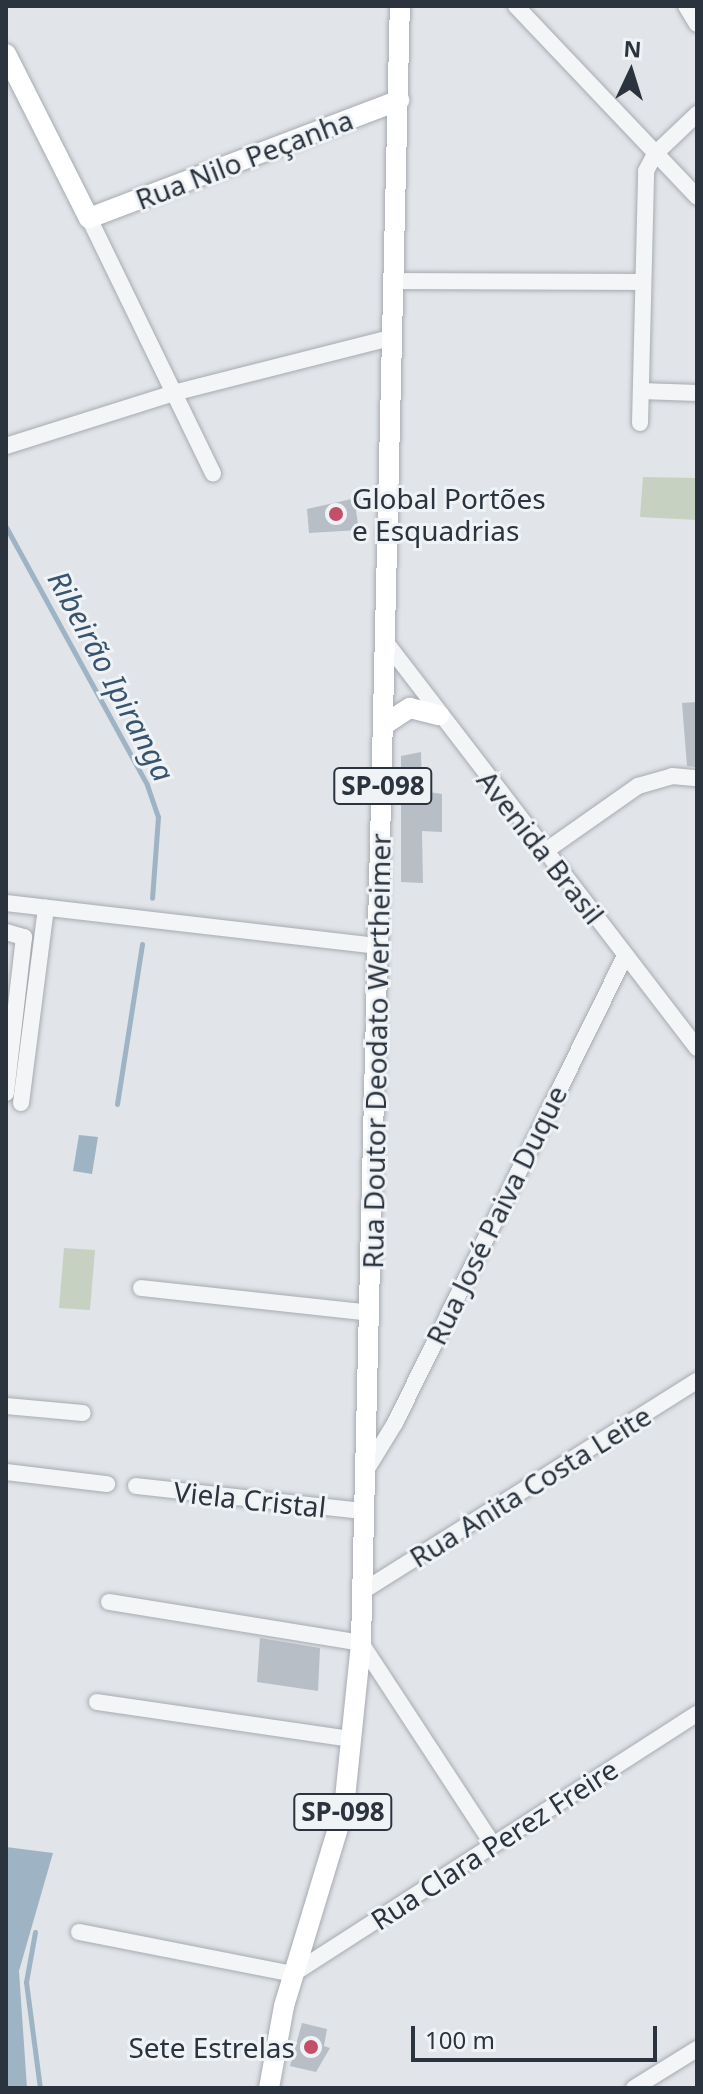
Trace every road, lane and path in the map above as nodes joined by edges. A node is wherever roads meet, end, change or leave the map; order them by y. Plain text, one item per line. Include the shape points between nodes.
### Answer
1 (400, 6) edge
2 (516, 6) edge
3 (686, 6) edge
4 (697, 24) edge
5 (6, 54) edge
6 (399, 100) junction
7 (697, 114) edge
8 (655, 154) junction
9 (697, 197) edge
10 (89, 218) junction
11 (393, 281) junction
12 (642, 282) junction
13 (391, 338) junction
14 (641, 391) junction
15 (177, 392) junction
16 (697, 393) edge
17 (640, 423) dead end
18 (6, 446) edge
19 (213, 473) dead end
20 (388, 645) junction
21 (439, 715) junction
22 (385, 724) junction
23 (697, 778) edge
24 (544, 852) junction
25 (6, 903) edge
26 (46, 908) junction
27 (6, 932) edge
28 (377, 946) junction
29 (625, 956) junction
30 (697, 1048) edge
31 (6, 1093) edge
32 (21, 1103) dead end
33 (141, 1288) dead end
34 (371, 1313) junction
35 (697, 1381) edge
36 (6, 1406) edge
37 (83, 1413) dead end
38 (6, 1472) edge
39 (364, 1473) junction
40 (107, 1484) dead end
41 (136, 1486) dead end
42 (364, 1511) junction
43 (363, 1591) junction
44 (109, 1602) dead end
45 (361, 1643) junction
46 (97, 1702) dead end
47 (697, 1714) edge
48 (352, 1739) junction
49 (492, 1843) junction
50 (79, 1932) dead end
51 (293, 1974) junction
52 (697, 2049) edge
53 (269, 2088) edge
54 (634, 2088) edge

1 - 6 main road, Rua Doutor Deodato Wertheimer / SP-098
2 - 8 street
3 - 4 street
5 - 10 main road
6 - 10 main road, Rua Nilo Peçanha
6 - 11 main road, Rua Doutor Deodato Wertheimer / SP-098
7 - 8 street
8 - 9 street
8 - 12 street via 644,189
10 - 15 street
11 - 12 street
11 - 13 main road, Rua Doutor Deodato Wertheimer / SP-098
12 - 14 street
13 - 15 street
13 - 20 main road, Rua Doutor Deodato Wertheimer / SP-098
14 - 16 street
14 - 17 street
15 - 18 street
15 - 19 street
20 - 21 street, Avenida Brasil
20 - 22 main road, Rua Doutor Deodato Wertheimer / SP-098
21 - 22 main road via 410,708
21 - 24 street, Avenida Brasil
22 - 28 main road, Rua Doutor Deodato Wertheimer / SP-098
23 - 24 street via 672,776 638,786
24 - 29 street, Avenida Brasil
25 - 26 street
26 - 28 street
26 - 32 street
27 - 31 street via 24,937
28 - 34 main road, Rua Doutor Deodato Wertheimer / SP-098
29 - 30 street, Avenida Brasil
29 - 39 street, Rua José Paiva Duque via 395,1423
33 - 34 street
34 - 39 main road, Rua Doutor Deodato Wertheimer / SP-098
35 - 43 street, Rua Anita Costa Leite
36 - 37 street
38 - 40 street
39 - 42 main road, SP-098
41 - 42 street, Viela Cristal
42 - 43 main road, SP-098
43 - 45 main road, SP-098
44 - 45 street
45 - 48 main road, SP-098
45 - 49 street
46 - 48 street
47 - 49 street, Rua Clara Perez Freire
48 - 51 main road, SP-098 via 342,1817
49 - 51 street, Rua Clara Perez Freire
50 - 51 street
51 - 53 main road, SP-098
52 - 54 street

